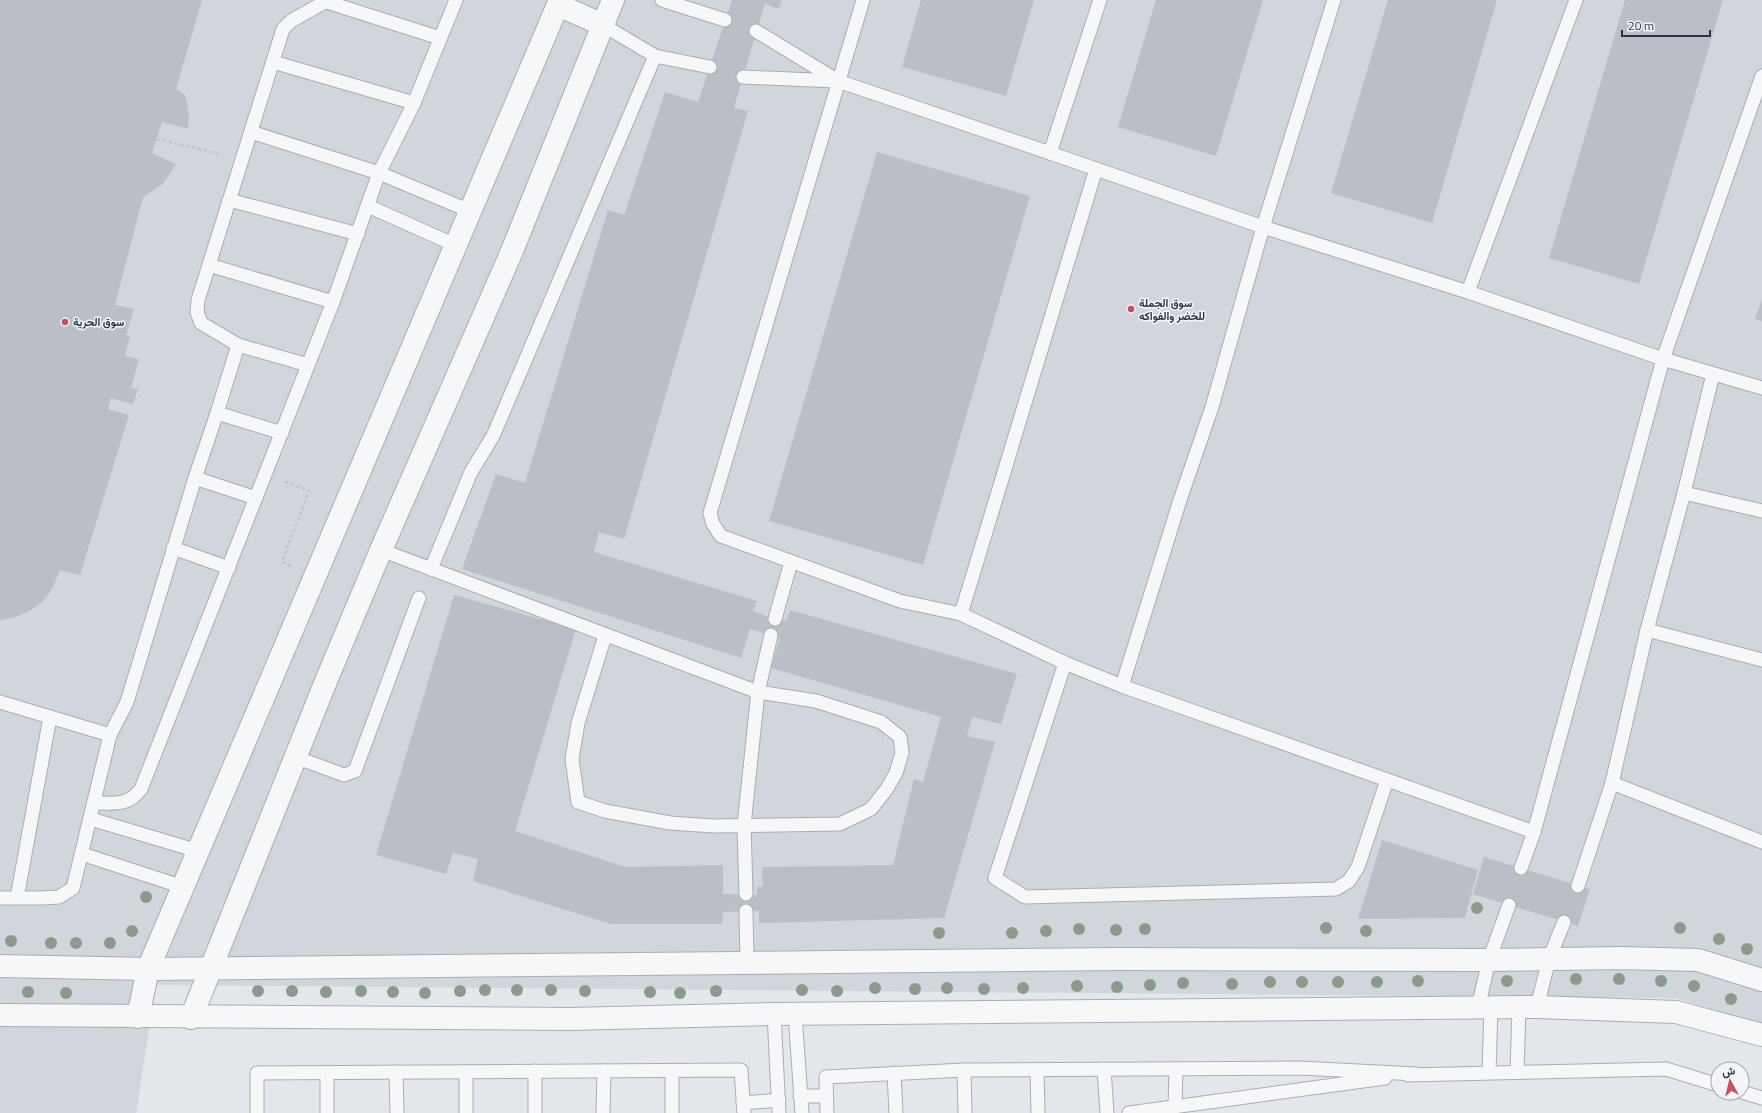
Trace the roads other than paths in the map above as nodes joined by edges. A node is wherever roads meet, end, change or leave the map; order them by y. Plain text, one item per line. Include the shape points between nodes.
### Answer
1 (456, 0) edge
2 (613, 0) edge
3 (662, 0) edge
4 (863, 0) edge
5 (1100, 0) edge
6 (1334, 0) edge
7 (1576, 0) edge
8 (328, 1) edge
9 (559, 2) edge
10 (725, 20) dead end
11 (603, 25) junction
12 (756, 32) dead end
13 (440, 38) junction
14 (655, 56) junction
15 (273, 62) junction
16 (710, 67) dead end
17 (1762, 76) edge
18 (743, 77) dead end
19 (838, 81) junction
20 (414, 103) junction
21 (251, 132) junction
22 (1050, 152) junction
23 (1096, 169) junction
24 (379, 173) junction
25 (229, 200) junction
26 (368, 206) junction
27 (470, 211) junction
28 (1263, 227) junction
29 (358, 234) junction
30 (455, 245) junction
31 (209, 265) junction
32 (1468, 292) junction
33 (333, 302) junction
34 (238, 345) junction
35 (1663, 359) junction
36 (308, 365) junction
37 (1713, 374) junction
38 (1762, 388) edge
39 (217, 413) junction
40 (282, 433) junction
41 (195, 478) junction
42 (1684, 493) junction
43 (256, 498) junction
44 (1762, 511) edge
45 (173, 548) junction
46 (381, 550) junction
47 (791, 562) junction
48 (229, 568) junction
49 (431, 569) junction
50 (419, 598) dead end
51 (961, 614) junction
52 (775, 619) dead end
53 (1647, 630) junction
54 (771, 635) dead end
55 (605, 636) junction
56 (1762, 660) edge
57 (1065, 663) junction
58 (1122, 686) junction
59 (758, 692) junction
60 (0, 702) edge
61 (50, 717) junction
62 (110, 735) junction
63 (295, 756) junction
64 (1387, 780) junction
65 (1612, 783) junction
66 (95, 803) junction
67 (91, 819) junction
68 (744, 825) junction
69 (1534, 832) junction
70 (1762, 842) edge
71 (198, 851) junction
72 (82, 854) junction
73 (1521, 868) dead end
74 (183, 886) junction
75 (1578, 886) dead end
76 (746, 894) dead end
77 (0, 898) edge
78 (17, 898) junction
79 (1509, 905) dead end
80 (746, 911) dead end
81 (1564, 922) dead end
82 (1549, 959) junction
83 (1489, 960) junction
84 (747, 962) junction
85 (0, 966) edge
86 (148, 969) junction
87 (210, 969) junction
88 (1762, 980) edge
89 (1528, 1007) junction
90 (1485, 1008) junction
91 (784, 1014) junction
92 (0, 1015) edge
93 (138, 1017) junction
94 (191, 1018) junction
95 (1762, 1035) edge
96 (1104, 1069) junction
97 (1176, 1069) junction
98 (964, 1070) junction
99 (1037, 1070) junction
100 (535, 1071) junction
101 (604, 1071) junction
102 (672, 1071) junction
103 (396, 1072) junction
104 (466, 1072) junction
105 (1489, 1072) junction
106 (1517, 1072) junction
107 (327, 1073) junction
108 (894, 1073) junction
109 (1416, 1074) junction
110 (1710, 1083) edge
111 (1750, 1094) edge
112 (800, 1096) junction
113 (826, 1096) junction
114 (1762, 1098) edge
115 (779, 1106) edge
116 (1175, 1107) junction
117 (744, 1108) edge
118 (257, 1113) edge
119 (327, 1113) edge
120 (397, 1113) edge
121 (466, 1113) edge
122 (535, 1113) edge
123 (603, 1113) edge
124 (672, 1113) edge
125 (802, 1113) edge
126 (826, 1113) edge
127 (896, 1113) edge
128 (965, 1113) edge
129 (1038, 1113) edge
130 (1107, 1113) edge
131 (1129, 1113) edge

1 - 13 lane
2 - 11 street
3 - 10 lane
4 - 19 lane
5 - 22 lane
6 - 28 lane
7 - 32 lane
8 - 13 lane
8 - 15 lane via 283,29
9 - 11 street
9 - 27 street
11 - 14 lane
11 - 46 street via 512,251
12 - 19 lane
13 - 20 lane
14 - 16 lane
14 - 49 lane via 493,436 471,472
15 - 20 lane
15 - 21 lane
17 - 35 lane
18 - 19 lane
19 - 22 lane
19 - 47 lane via 710,513 713,524 721,536
20 - 24 lane
21 - 24 lane
21 - 25 lane
22 - 23 lane
23 - 28 lane
23 - 51 lane
24 - 26 lane
24 - 27 lane
25 - 29 lane
25 - 31 lane
26 - 29 lane
26 - 30 lane
27 - 30 street
28 - 32 lane
28 - 58 lane via 1212,407
29 - 33 lane
30 - 71 street
31 - 33 lane
31 - 34 lane via 198,300 198,318 200,323
32 - 35 lane
33 - 36 lane
34 - 36 lane
34 - 39 lane
35 - 37 lane
35 - 69 lane
36 - 40 lane
37 - 38 lane
37 - 42 lane
39 - 40 lane
39 - 41 lane
40 - 43 lane
41 - 43 lane
41 - 45 lane
42 - 44 lane
42 - 53 lane
43 - 48 lane
45 - 48 lane
45 - 62 lane via 127,702
46 - 49 lane
46 - 63 street
47 - 51 lane via 900,601
47 - 52 lane
48 - 66 lane via 141,790 134,799 122,803
49 - 55 lane
50 - 63 lane via 355,771 344,775
51 - 57 lane
53 - 56 lane
53 - 65 lane
54 - 59 lane
55 - 59 lane
55 - 68 lane via 577,730 572,759 578,802 605,812 670,823
57 - 58 lane
57 - 64 lane via 995,878 1025,897 1336,889 1349,881 1358,866
58 - 64 lane
59 - 68 lane
59 - 68 lane via 816,702 881,722 900,737 902,753 896,773 871,809 840,824
60 - 61 lane
61 - 62 lane
61 - 78 lane
62 - 66 lane
63 - 87 street
64 - 69 lane
65 - 70 lane
65 - 75 lane
66 - 67 lane
67 - 71 lane
67 - 72 lane
68 - 76 lane
69 - 73 lane
71 - 74 street
72 - 74 lane
72 - 78 lane via 73,888 59,897
74 - 86 street
77 - 78 lane
79 - 83 lane
80 - 84 lane
81 - 82 lane
82 - 83 street
82 - 88 street via 1698,960
82 - 89 lane
83 - 84 street
83 - 90 lane
84 - 87 street
85 - 86 street
86 - 87 street
86 - 93 street
87 - 94 street
89 - 90 street
89 - 95 street via 1676,1012
89 - 106 lane
90 - 91 street
90 - 105 lane
91 - 94 street via 570,1019
91 - 112 lane
91 - 115 lane
92 - 93 street
93 - 94 street
96 - 97 lane
96 - 99 lane
96 - 130 lane
97 - 109 lane via 1300,1068
97 - 116 lane
98 - 99 lane
98 - 108 lane
98 - 128 lane
99 - 129 lane
100 - 101 lane
100 - 104 lane
100 - 122 lane
101 - 102 lane
101 - 123 lane
102 - 117 lane via 741,1070
102 - 124 lane
103 - 104 lane
103 - 107 lane
103 - 120 lane
104 - 121 lane
105 - 106 lane
105 - 109 lane
106 - 110 lane via 1666,1069
107 - 118 lane via 257,1073
107 - 119 lane
108 - 113 lane via 826,1077
108 - 127 lane
109 - 116 lane
111 - 114 lane
112 - 113 lane
112 - 125 lane
113 - 126 lane
115 - 117 lane
116 - 131 lane

